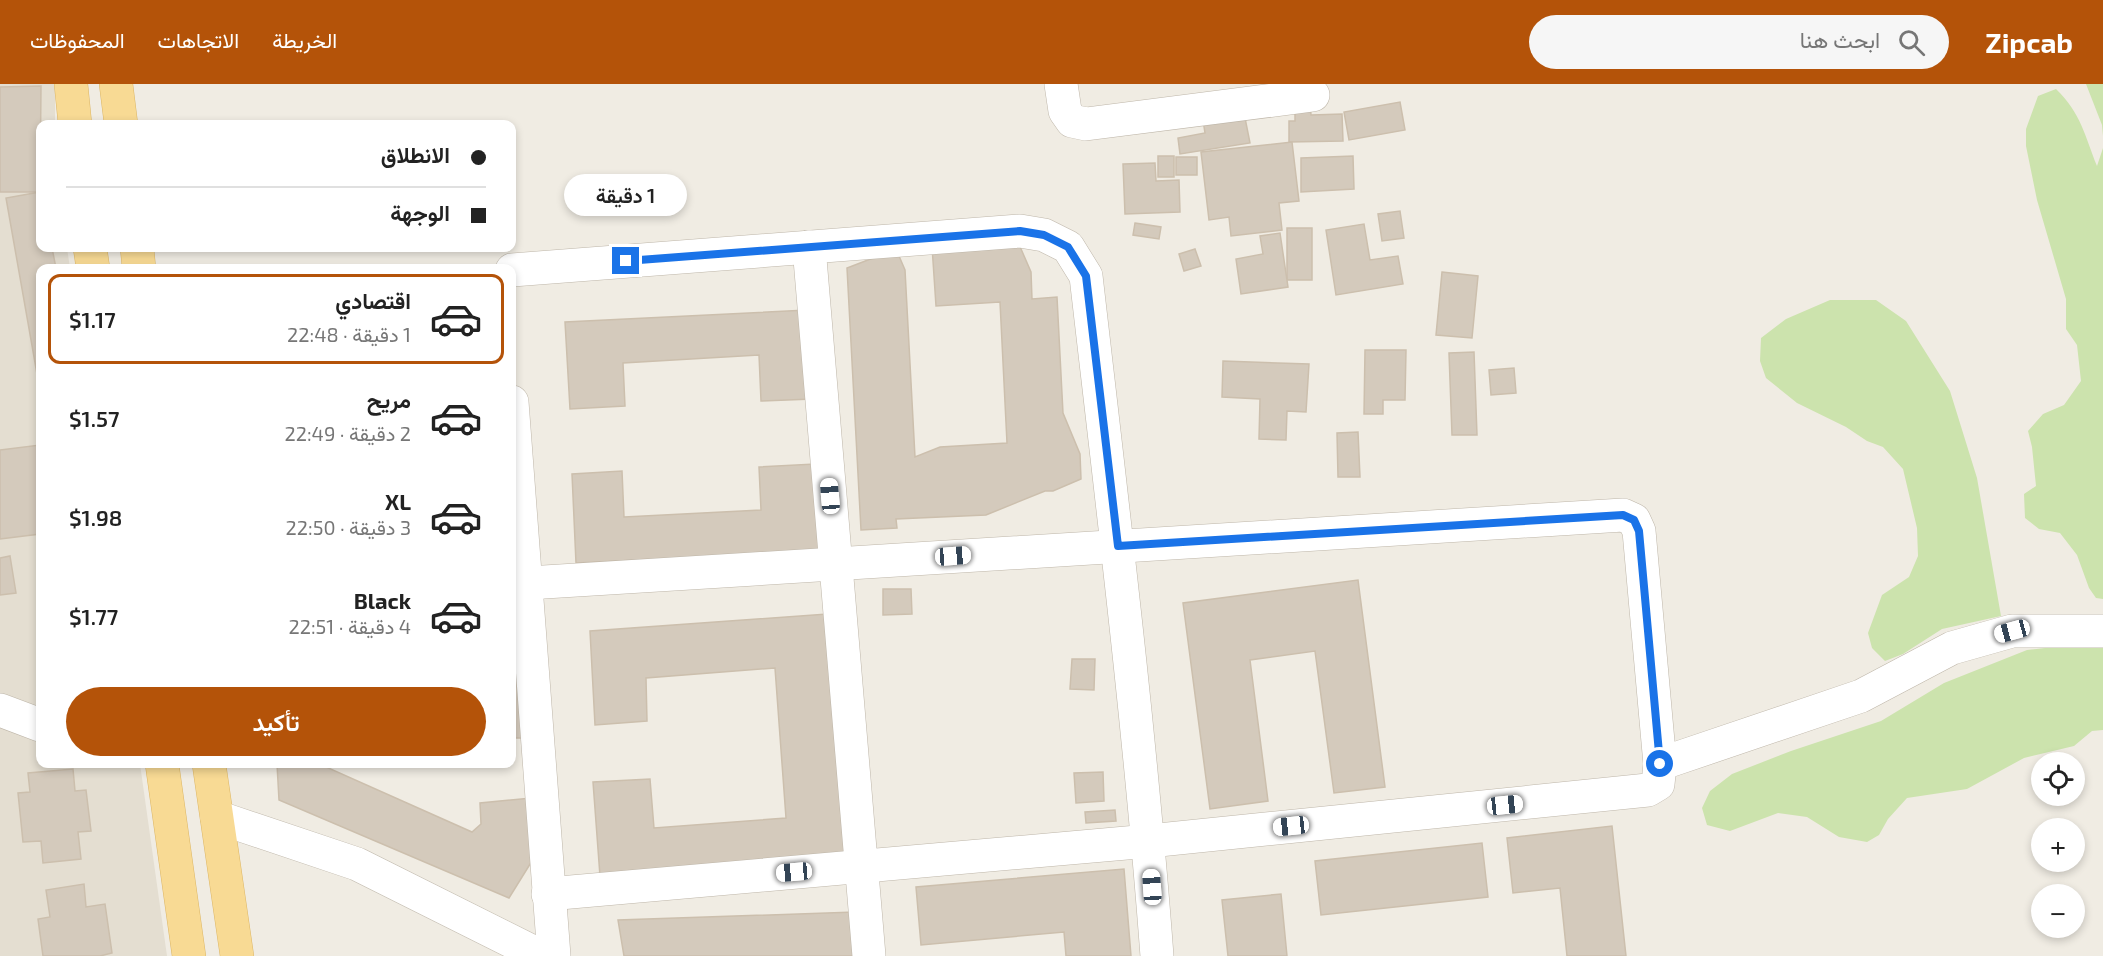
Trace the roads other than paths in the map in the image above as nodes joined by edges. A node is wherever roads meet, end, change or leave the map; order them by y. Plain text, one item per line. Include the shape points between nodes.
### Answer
1 (71, 84) edge
2 (116, 84) edge
3 (1061, 84) edge
4 (1313, 95) dead end
5 (75, 120) edge
6 (120, 120) edge
7 (809, 247) junction
8 (516, 270) edge
9 (516, 505) edge
10 (1118, 546) junction
11 (836, 564) junction
12 (519, 583) edge
13 (2103, 631) edge
14 (0, 710) edge
15 (36, 723) edge
16 (1660, 764) junction
17 (158, 768) edge
18 (211, 768) edge
19 (217, 817) junction
20 (1149, 841) junction
21 (861, 866) junction
22 (548, 894) junction
23 (189, 956) edge
24 (237, 956) edge
25 (541, 956) edge
26 (554, 956) edge
27 (869, 956) edge
28 (1157, 956) edge

1 - 5 main road
2 - 6 main road
3 - 4 street via 1065,111 1072,121 1086,124
7 - 8 street
7 - 10 street via 1020,231 1044,235 1068,247 1086,276
7 - 11 street
9 - 12 street
10 - 11 street
10 - 16 street via 1623,515 1634,520 1639,531
10 - 20 street
11 - 12 street
11 - 21 street
12 - 22 street
13 - 16 street via 2012,631 1952,648 1862,696
14 - 15 street
16 - 20 street via 1659,784 1648,790
17 - 23 main road
18 - 19 main road
19 - 24 main road
19 - 25 street via 357,864
20 - 21 street
20 - 28 street
21 - 22 street
21 - 27 street
22 - 26 street

